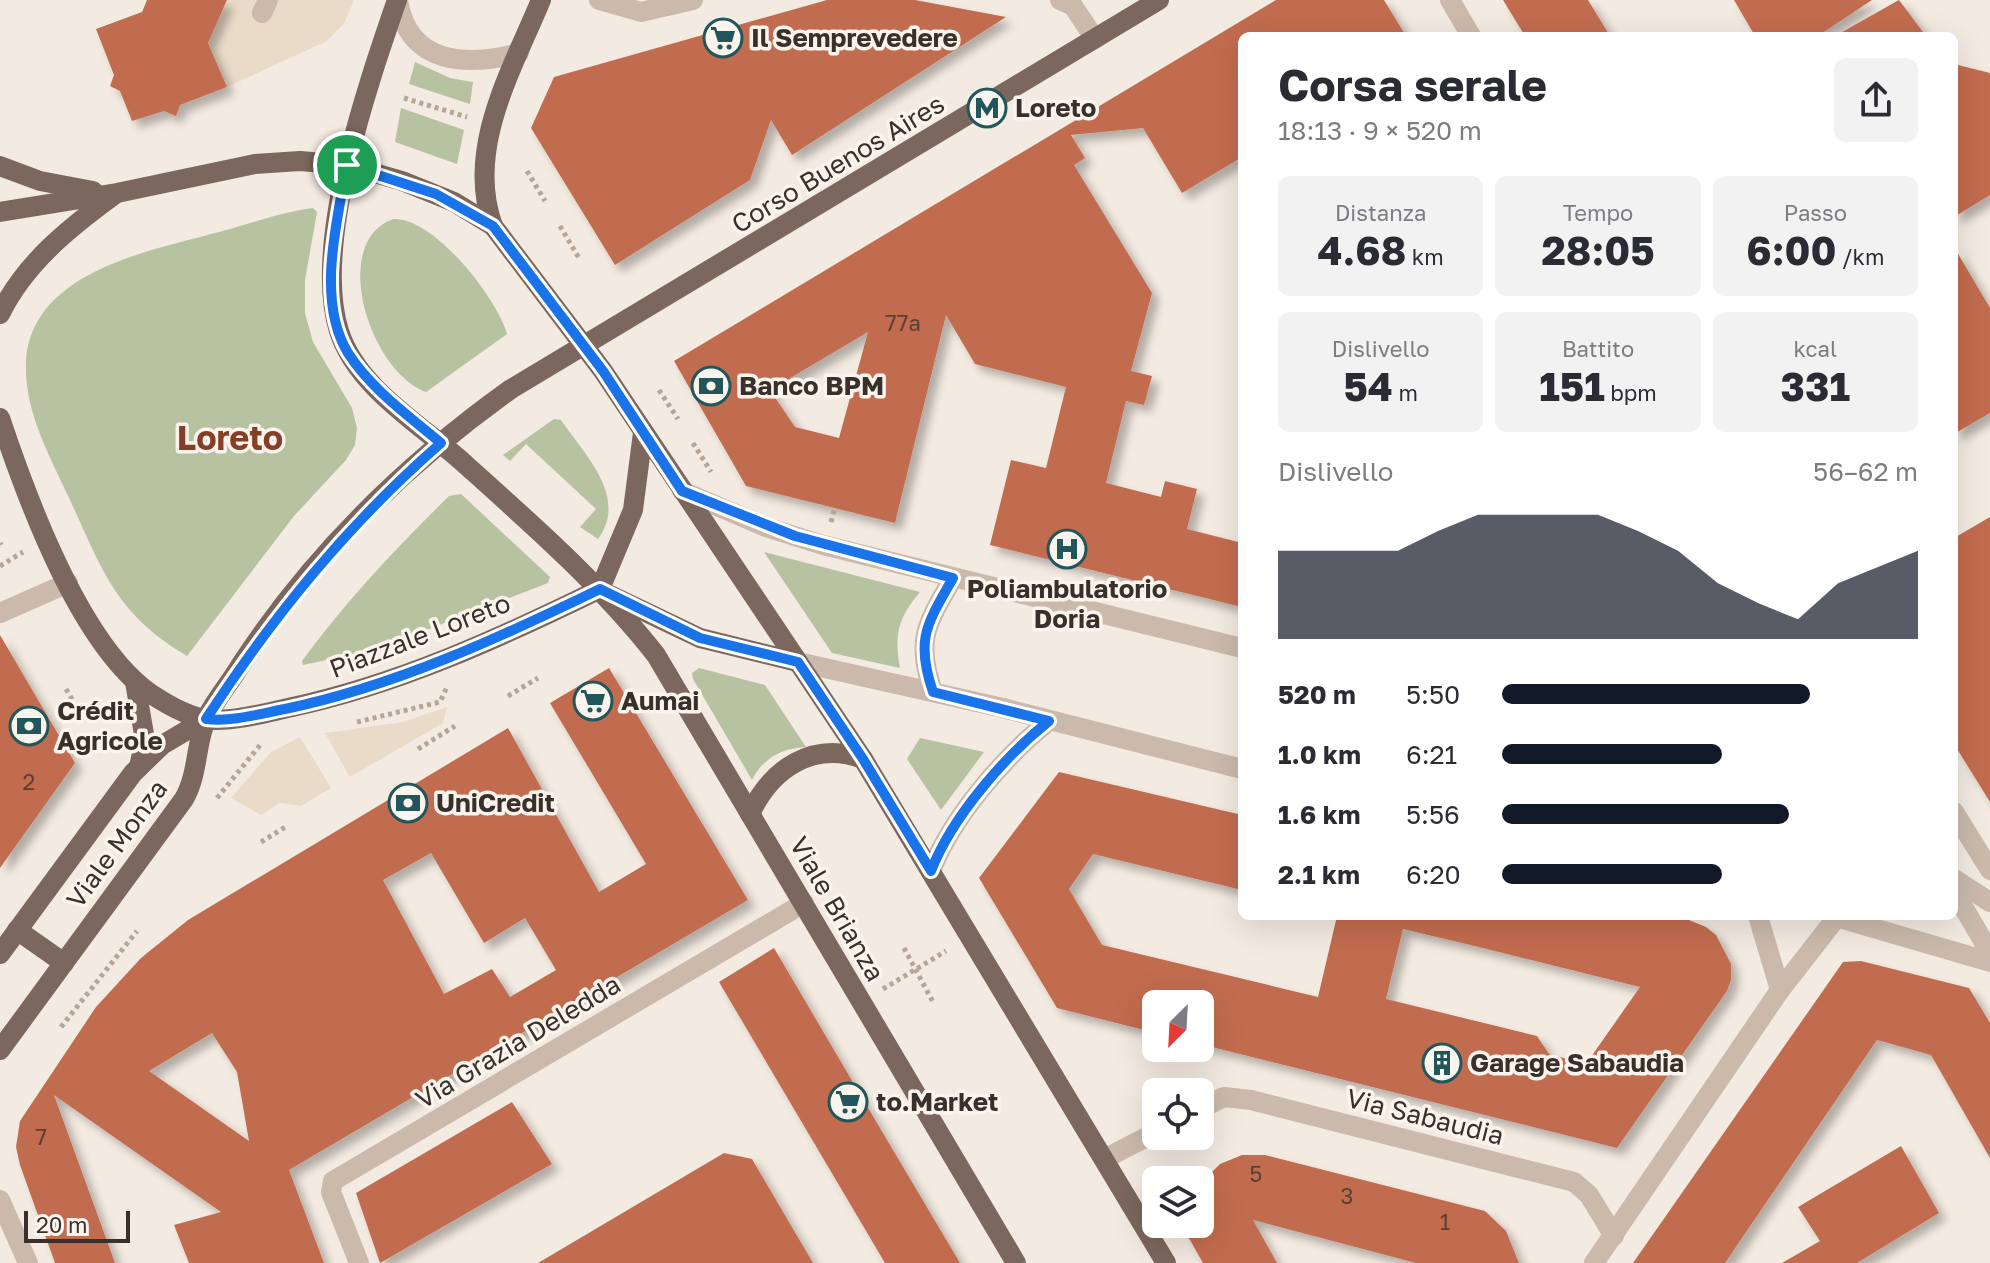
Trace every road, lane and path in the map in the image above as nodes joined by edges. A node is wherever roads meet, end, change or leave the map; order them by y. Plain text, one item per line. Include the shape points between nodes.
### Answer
1 (397, 0) edge
2 (541, 0) edge
3 (599, 0) edge
4 (693, 0) edge
5 (1060, 0) edge
6 (1159, 0) edge
7 (1450, 0) edge
8 (1469, 32) edge
9 (1095, 39) junction
10 (519, 53) junction
11 (404, 98) dead end
12 (468, 118) dead end
13 (347, 165) junction
14 (0, 166) edge
15 (527, 171) dead end
16 (117, 193) junction
17 (545, 201) dead end
18 (0, 212) edge
19 (493, 226) junction
20 (560, 226) dead end
21 (579, 258) dead end
22 (0, 314) edge
23 (584, 347) junction
24 (659, 390) dead end
25 (0, 418) edge
26 (678, 419) dead end
27 (643, 433) junction
28 (441, 443) junction
29 (693, 443) dead end
30 (712, 473) dead end
31 (682, 491) junction
32 (953, 578) junction
33 (68, 583) junction
34 (600, 589) junction
35 (0, 613) edge
36 (1238, 647) edge
37 (798, 662) junction
38 (538, 678) dead end
39 (135, 682) junction
40 (66, 689) dead end
41 (933, 692) junction
42 (508, 696) dead end
43 (83, 718) dead end
44 (206, 719) junction
45 (1049, 721) junction
46 (455, 726) dead end
47 (418, 749) dead end
48 (863, 759) junction
49 (139, 767) junction
50 (1238, 768) edge
51 (750, 814) junction
52 (1958, 817) edge
53 (1958, 818) edge
54 (287, 826) dead end
55 (261, 842) dead end
56 (1990, 844) edge
57 (1990, 870) edge
58 (931, 871) junction
59 (1958, 882) edge
60 (1958, 898) edge
61 (1990, 902) edge
62 (804, 903) junction
63 (1759, 920) edge
64 (1833, 920) edge
65 (1849, 920) edge
66 (17, 930) junction
67 (137, 931) dead end
68 (904, 948) dead end
69 (950, 948) dead end
70 (1990, 953) edge
71 (0, 954) edge
72 (1990, 962) edge
73 (64, 963) junction
74 (915, 970) junction
75 (1780, 990) junction
76 (871, 996) dead end
77 (933, 1002) dead end
78 (61, 1027) dead end
79 (0, 1050) edge
80 (1214, 1102) edge
81 (1142, 1139) edge
82 (1104, 1159) junction
83 (0, 1200) edge
84 (1614, 1236) junction
85 (28, 1263) edge
86 (359, 1263) edge
87 (1016, 1263) edge
88 (1166, 1263) edge
89 (1594, 1263) edge

1 - 10 street via 406,28 435,54 469,62
1 - 13 main road
2 - 10 main road
3 - 4 street via 641,12
5 - 9 street via 1073,6
6 - 9 main road, Corso Buenos Aires
7 - 8 street
9 - 23 main road, Corso Buenos Aires
10 - 19 main road via 486,150 484,191
11 - 12 path
13 - 16 main road via 255,164
13 - 19 main road via 428,191
13 - 28 main road via 334,261 339,331 368,378
14 - 16 main road via 59,185
15 - 17 path
16 - 18 main road
16 - 22 main road via 48,249
19 - 23 main road
20 - 21 path
23 - 27 main road
23 - 28 main road via 511,389
24 - 26 path
25 - 33 main road, Piazzale Loreto
27 - 31 main road
27 - 34 main road via 633,510
28 - 34 main road
28 - 44 main road via 389,488 324,557 257,641
29 - 30 path
31 - 32 street via 795,536
31 - 37 main road
32 - 36 street
32 - 41 street via 929,621 922,661
33 - 35 street
33 - 39 main road, Piazzale Loreto via 101,642
34 - 37 main road via 700,638
34 - 44 main road, Piazzale Loreto via 360,691 263,714
34 - 51 main road, Viale Brianza via 656,655
37 - 41 street
37 - 48 main road
38 - 42 path
39 - 44 main road, Piazzale Loreto via 161,701
39 - 49 main road via 145,740
40 - 43 path
41 - 45 street
44 - 49 main road, Viale Monza via 162,745
44 - 73 main road, Viale Monza via 184,799
45 - 50 street
45 - 58 street via 1019,745 942,843
46 - 47 path
48 - 51 main road via 830,753 791,763 760,793
48 - 58 main road
49 - 66 main road, Viale Monza
51 - 62 main road, Viale Brianza
52 - 56 street
53 - 57 street
54 - 55 path
58 - 82 main road
59 - 61 street
60 - 70 street
62 - 86 street, Via Grazia Deledda via 333,1181 331,1192
62 - 87 main road, Viale Brianza
63 - 75 street
64 - 75 street
65 - 72 street
66 - 71 main road, Viale Monza
66 - 73 main road
67 - 78 path
68 - 74 path
69 - 74 path
73 - 79 main road, Viale Monza
74 - 76 path
74 - 77 path
75 - 84 street
80 - 84 street, Via Sabaudia via 1224,1097 1251,1100 1574,1182 1589,1195
81 - 82 street
82 - 88 main road
83 - 85 street
84 - 89 street

